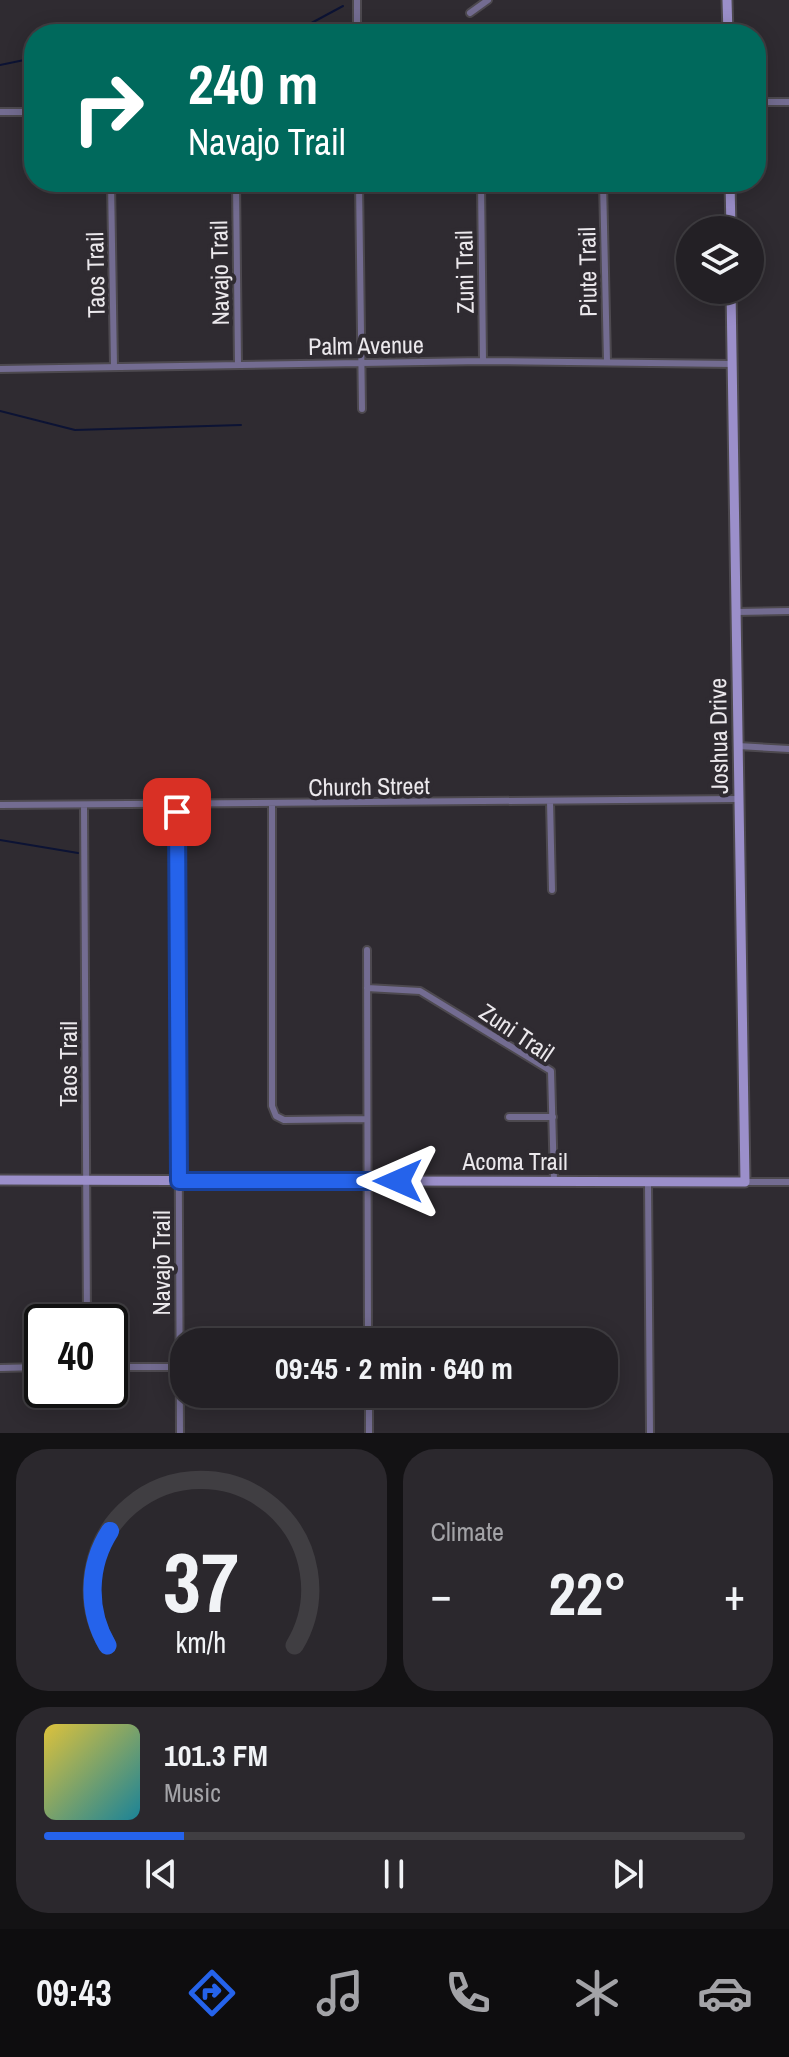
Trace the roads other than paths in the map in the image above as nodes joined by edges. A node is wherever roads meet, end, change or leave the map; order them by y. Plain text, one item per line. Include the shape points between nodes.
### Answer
1 (357, 0) edge
2 (488, 0) edge
3 (727, 0) edge
4 (470, 13) dead end
5 (357, 24) edge
6 (728, 24) edge
7 (766, 102) edge
8 (789, 102) edge
9 (0, 112) edge
10 (24, 112) edge
11 (111, 192) edge
12 (236, 192) edge
13 (359, 192) edge
14 (481, 192) edge
15 (603, 192) edge
16 (730, 192) edge
17 (731, 216) edge
18 (731, 304) edge
19 (483, 361) junction
20 (607, 361) junction
21 (361, 363) junction
22 (238, 364) junction
23 (733, 364) junction
24 (114, 367) junction
25 (0, 369) edge
26 (362, 409) dead end
27 (789, 611) edge
28 (736, 612) junction
29 (738, 746) junction
30 (789, 749) edge
31 (739, 799) junction
32 (550, 801) junction
33 (0, 805) edge
34 (84, 805) junction
35 (177, 805) junction
36 (272, 805) junction
37 (552, 890) dead end
38 (367, 950) dead end
39 (367, 988) junction
40 (509, 1117) dead end
41 (553, 1117) junction
42 (367, 1119) junction
43 (0, 1180) edge
44 (87, 1180) junction
45 (179, 1181) junction
46 (367, 1181) junction
47 (554, 1181) junction
48 (648, 1182) junction
49 (745, 1182) junction
50 (789, 1182) edge
51 (87, 1304) edge
52 (181, 1328) edge
53 (368, 1328) edge
54 (24, 1367) edge
55 (128, 1367) edge
56 (170, 1367) edge
57 (0, 1368) edge
58 (181, 1408) edge
59 (369, 1408) edge
60 (180, 1433) edge
61 (369, 1433) edge
62 (650, 1433) edge

1 - 5 street
2 - 4 street
3 - 6 street
7 - 8 street
9 - 10 street
11 - 24 street, Taos Trail
12 - 22 street, Navajo Trail
13 - 21 street
14 - 19 street, Zuni Trail
15 - 20 street, Piute Trail
16 - 17 street
18 - 23 street, Joshua Drive
19 - 20 street, Palm Avenue
19 - 21 street, Palm Avenue
20 - 23 street, Palm Avenue
21 - 22 street, Palm Avenue
21 - 26 street
22 - 24 street, Palm Avenue
23 - 28 street, Joshua Drive
24 - 25 street, Palm Avenue
27 - 28 street
28 - 29 street, Joshua Drive
29 - 30 street
29 - 31 street, Joshua Drive
31 - 32 street, Church Street
31 - 49 street, Joshua Drive
32 - 36 street, Church Street
32 - 37 street
33 - 34 street, Church Street
34 - 35 street, Church Street
34 - 44 street, Taos Trail
35 - 36 street, Church Street
35 - 45 street, Navajo Trail
36 - 42 street via 272,1106 284,1120
38 - 39 street
39 - 41 street, Zuni Trail via 420,991 551,1071
39 - 42 street
40 - 41 street
41 - 47 street, Zuni Trail
42 - 46 street
43 - 44 street, Acoma Trail
44 - 45 street, Acoma Trail
44 - 51 street, Taos Trail
45 - 46 street, Acoma Trail
45 - 52 street, Navajo Trail
46 - 47 street, Acoma Trail
46 - 53 street
47 - 48 street, Acoma Trail
48 - 49 street, Acoma Trail
48 - 62 street
49 - 50 street, Acoma Trail
54 - 57 street
55 - 56 street
58 - 60 street, Navajo Trail
59 - 61 street

